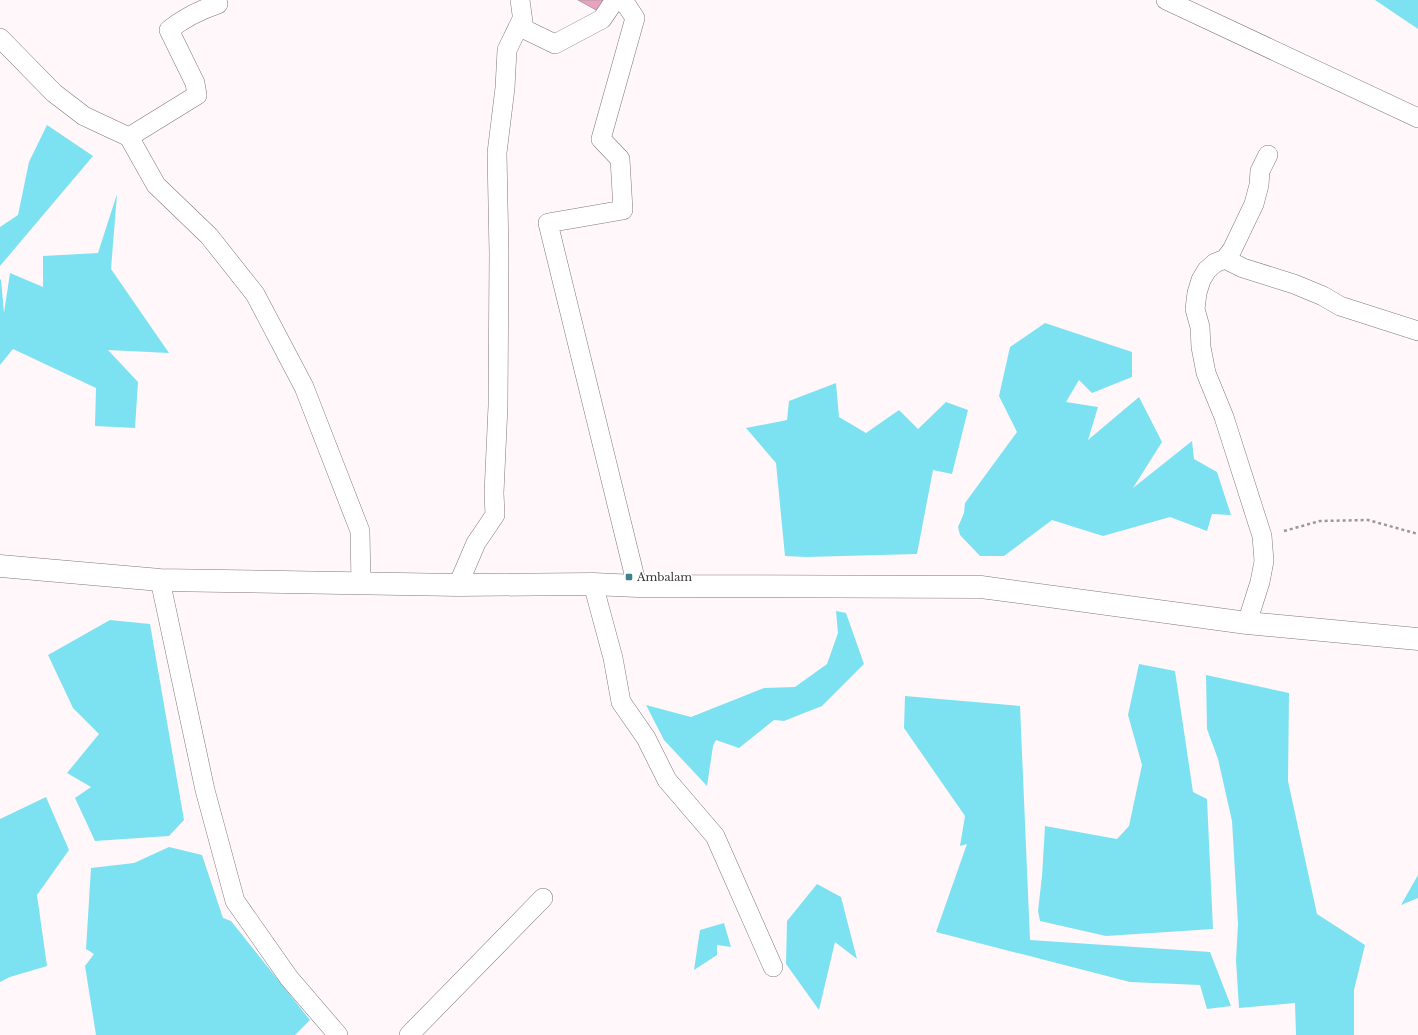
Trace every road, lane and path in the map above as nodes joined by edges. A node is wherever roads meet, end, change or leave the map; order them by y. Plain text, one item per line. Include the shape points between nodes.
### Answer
1 (520, 0) edge
2 (615, 0) edge
3 (622, 0) edge
4 (1166, 0) edge
5 (218, 4) dead end
6 (522, 19) junction
7 (0, 38) edge
8 (1418, 118) edge
9 (129, 137) junction
10 (1268, 155) dead end
11 (1225, 259) junction
12 (1418, 331) edge
13 (1418, 534) edge
14 (1262, 536) junction
15 (0, 566) edge
16 (160, 580) junction
17 (361, 584) junction
18 (593, 584) junction
19 (458, 585) junction
20 (637, 586) junction
21 (1247, 622) junction
22 (1418, 639) edge
23 (543, 898) dead end
24 (773, 967) dead end
25 (338, 1035) edge
26 (409, 1035) edge

1 - 6 street
2 - 6 street via 602,19 555,44 524,29
3 - 20 street via 635,18 601,139 620,159 623,210 548,223
4 - 8 street
5 - 9 street via 180,21 169,30 195,83 197,95
6 - 19 street via 507,50 497,153 499,260 498,406 494,493 496,515 476,543
7 - 9 street via 54,93 84,116
9 - 17 street via 156,185 209,236 255,294 304,387 360,531
10 - 11 street via 1260,171 1254,204
11 - 12 street via 1243,268 1294,284 1340,306
11 - 14 street via 1215,262 1201,280 1195,309 1206,373 1224,417
13 - 14 path via 1368,520 1320,521
14 - 21 street via 1262,575
15 - 16 main road
16 - 17 main road
16 - 25 street via 205,790 235,901 289,978
17 - 19 main road
18 - 19 main road
18 - 20 main road
18 - 24 street via 613,658 621,702 646,738 667,780 715,836
20 - 21 main road via 981,587
21 - 22 main road
23 - 26 street

